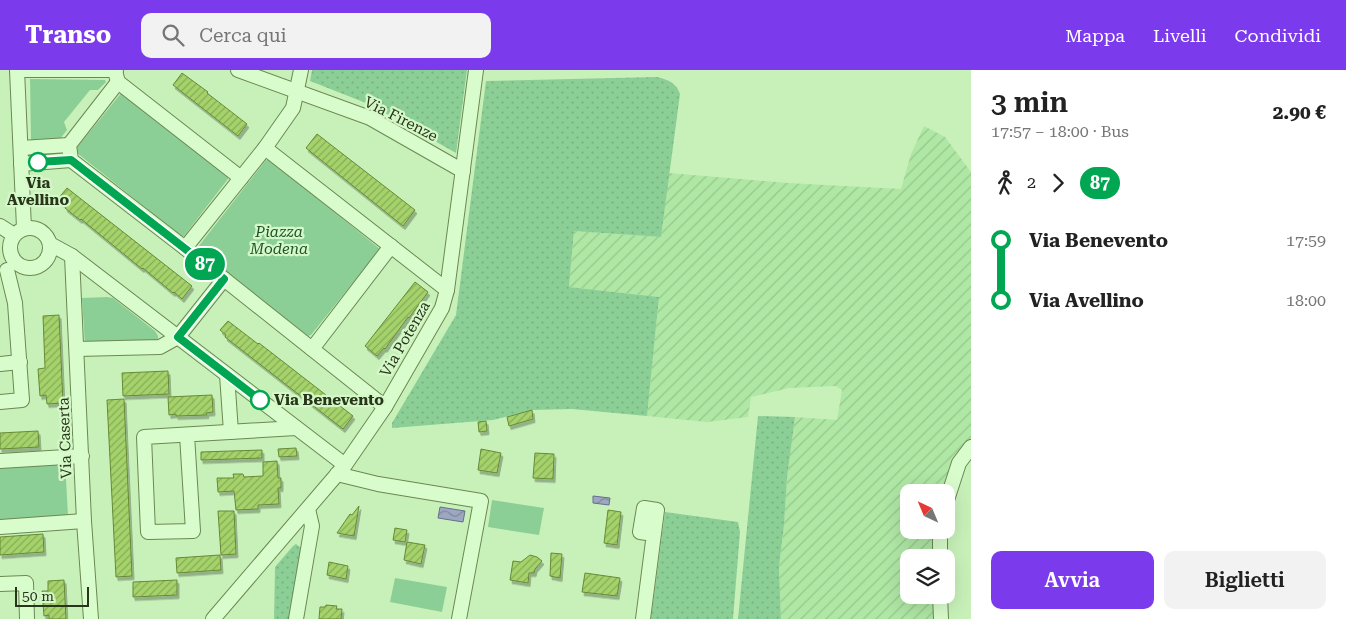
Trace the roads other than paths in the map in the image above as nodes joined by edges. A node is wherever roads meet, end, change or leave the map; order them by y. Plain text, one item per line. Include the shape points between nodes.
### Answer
1 (17, 70) edge
2 (238, 70) edge
3 (301, 70) edge
4 (476, 70) edge
5 (117, 74) edge
6 (297, 91) junction
7 (69, 145) junction
8 (21, 148) junction
9 (265, 148) junction
10 (71, 160) junction
11 (21, 164) junction
12 (463, 170) junction
13 (242, 178) junction
14 (0, 226) edge
15 (19, 232) junction
16 (50, 244) junction
17 (391, 246) junction
18 (185, 248) junction
19 (72, 256) junction
20 (7, 267) edge
21 (224, 279) junction
22 (447, 290) junction
23 (178, 337) junction
24 (77, 349) junction
25 (312, 349) junction
26 (20, 362) junction
27 (0, 364) edge
28 (228, 375) junction
29 (0, 402) edge
30 (384, 407) junction
31 (296, 428) junction
32 (231, 432) junction
33 (188, 435) junction
34 (971, 447) edge
35 (82, 456) junction
36 (0, 461) edge
37 (341, 469) junction
38 (952, 484) edge
39 (308, 509) junction
40 (84, 521) junction
41 (0, 527) edge
42 (654, 534) dead end
43 (0, 584) edge
44 (940, 604) edge
45 (27, 619) edge
46 (91, 619) edge
47 (213, 619) edge
48 (296, 619) edge
49 (459, 619) edge
50 (643, 619) edge
51 (941, 619) edge

1 - 5 street
1 - 8 street
2 - 6 street, Via Firenze
3 - 6 street
4 - 12 street, Via Potenza
5 - 7 street
5 - 13 street
6 - 9 street via 293,108
6 - 12 street, Via Firenze via 370,118
7 - 8 street
7 - 10 street
8 - 11 street
9 - 13 street
9 - 17 street
10 - 11 street
10 - 18 street
11 - 15 street
12 - 22 street, Via Potenza
13 - 18 street
14 - 15 street
15 - 16 street via 38,229 44,232
15 - 20 street via 10,248
16 - 19 street
16 - 20 street via 48,257 39,266
17 - 22 street
17 - 25 street
18 - 21 street
19 - 23 street
19 - 24 street, Via Caserta
20 - 26 street via 15,303
21 - 23 street
21 - 25 street
22 - 30 street, Via Potenza via 442,308
23 - 24 street via 160,347
23 - 28 street
24 - 35 street, Via Caserta
25 - 30 street
26 - 27 street
26 - 29 street via 22,400
28 - 31 street
28 - 32 street
30 - 37 street, Via Potenza
31 - 32 street
31 - 37 street
32 - 33 street
33 - 33 street via 144,438 148,532 193,531
34 - 38 street via 959,463
35 - 36 street
35 - 40 street, Via Caserta
37 - 39 street, Via Potenza
37 - 49 street via 378,484 481,501
39 - 47 street, Via Potenza
39 - 48 street via 312,526
40 - 41 street
40 - 46 street, Via Caserta
42 - 50 street
43 - 45 street via 26,583
44 - 51 street

